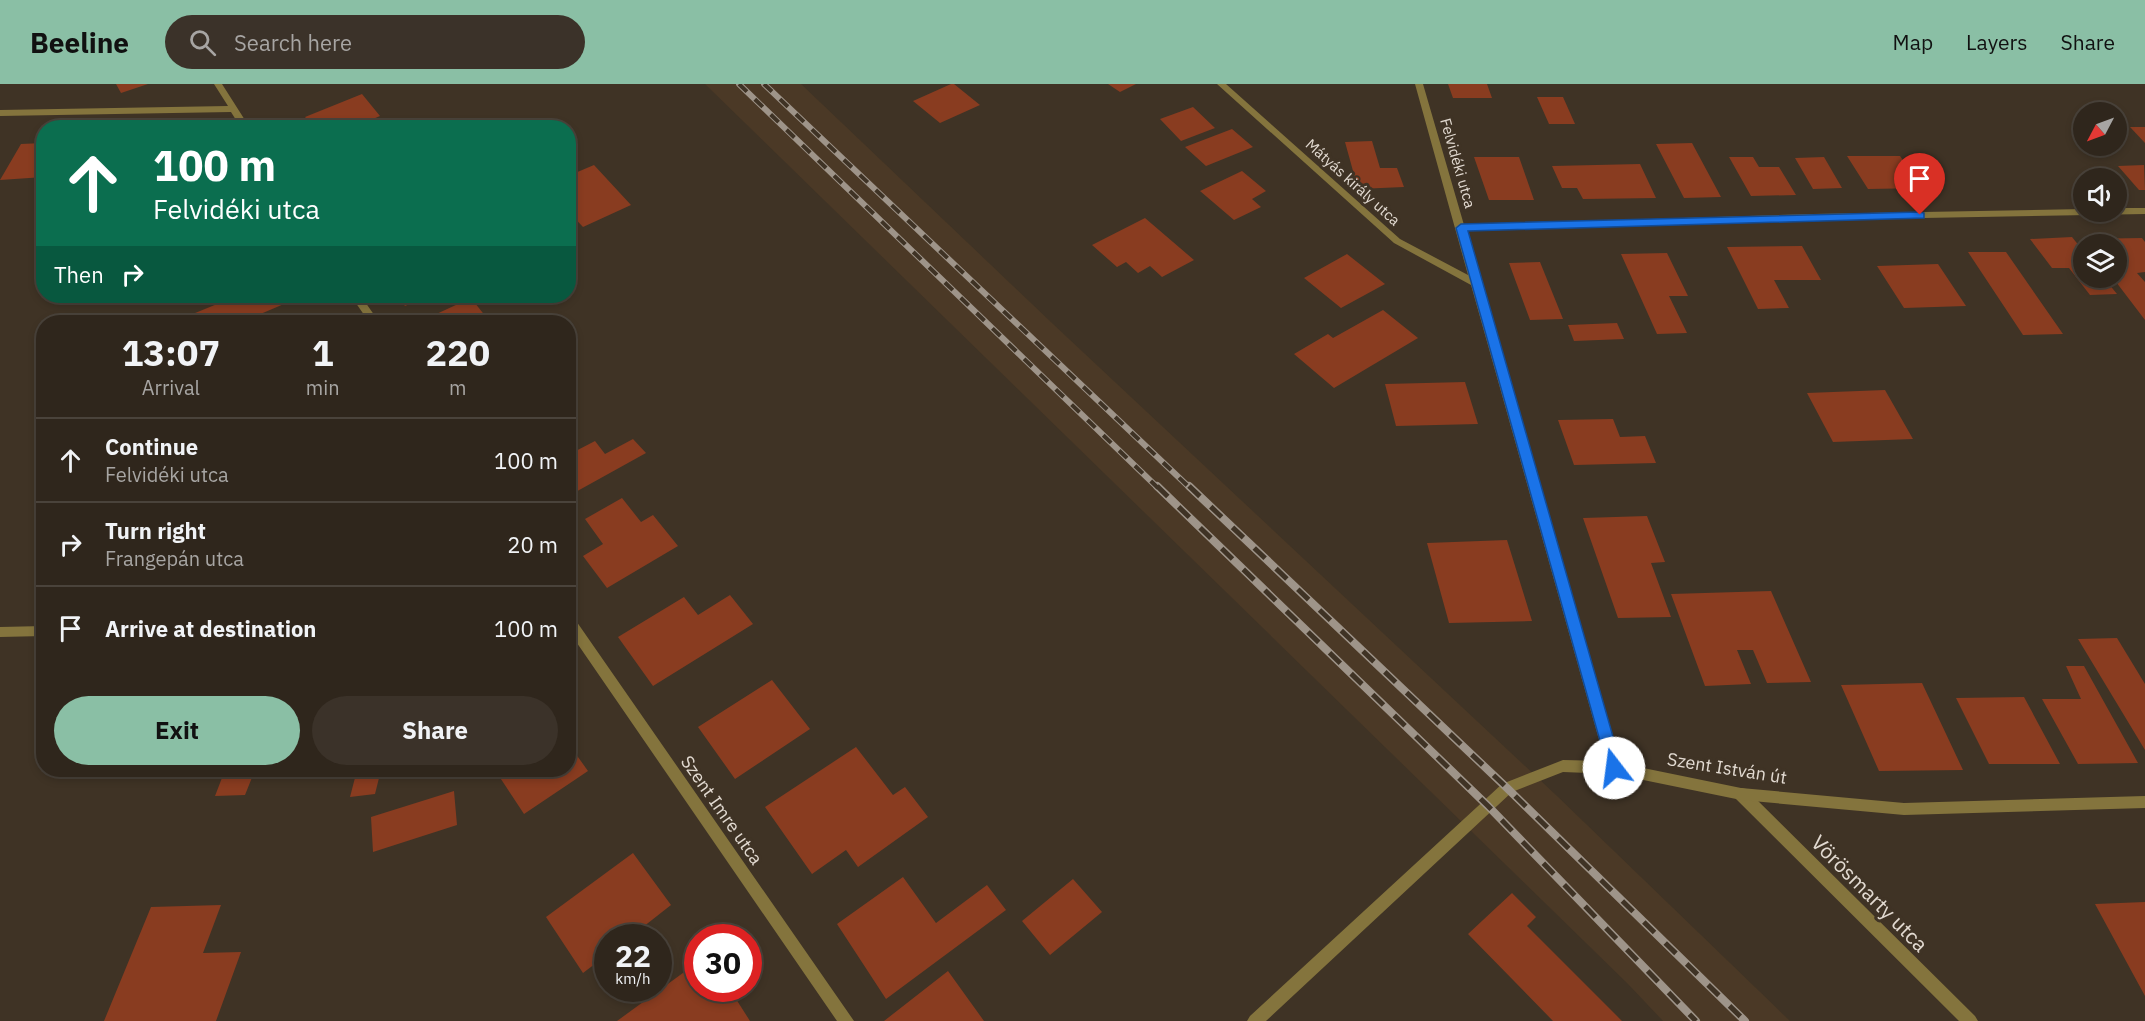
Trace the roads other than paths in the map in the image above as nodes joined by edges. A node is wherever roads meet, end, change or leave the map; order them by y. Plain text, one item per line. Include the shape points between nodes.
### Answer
1 (218, 84) edge
2 (1221, 84) edge
3 (1419, 84) edge
4 (234, 109) junction
5 (0, 113) edge
6 (241, 120) edge
7 (2145, 211) edge
8 (1461, 228) junction
9 (1478, 284) junction
10 (36, 631) edge
11 (576, 631) edge
12 (0, 632) edge
13 (1614, 768) junction
14 (1741, 794) junction
15 (2145, 802) edge
16 (846, 1021) edge
17 (1255, 1021) edge
18 (1970, 1021) edge

1 - 4 street
2 - 9 street, Mátyás király utca via 1397,241
3 - 8 street, Felvidéki utca
4 - 5 street
4 - 6 street
7 - 8 street
8 - 9 street, Felvidéki utca
9 - 13 street, Felvidéki utca
10 - 12 street
11 - 16 street, Szent Imre utca
13 - 14 street, Szent István út
13 - 17 street, Szent István út via 1563,766 1507,788
14 - 15 street, Szent István út via 1904,809
14 - 18 street, Vörösmarty utca

